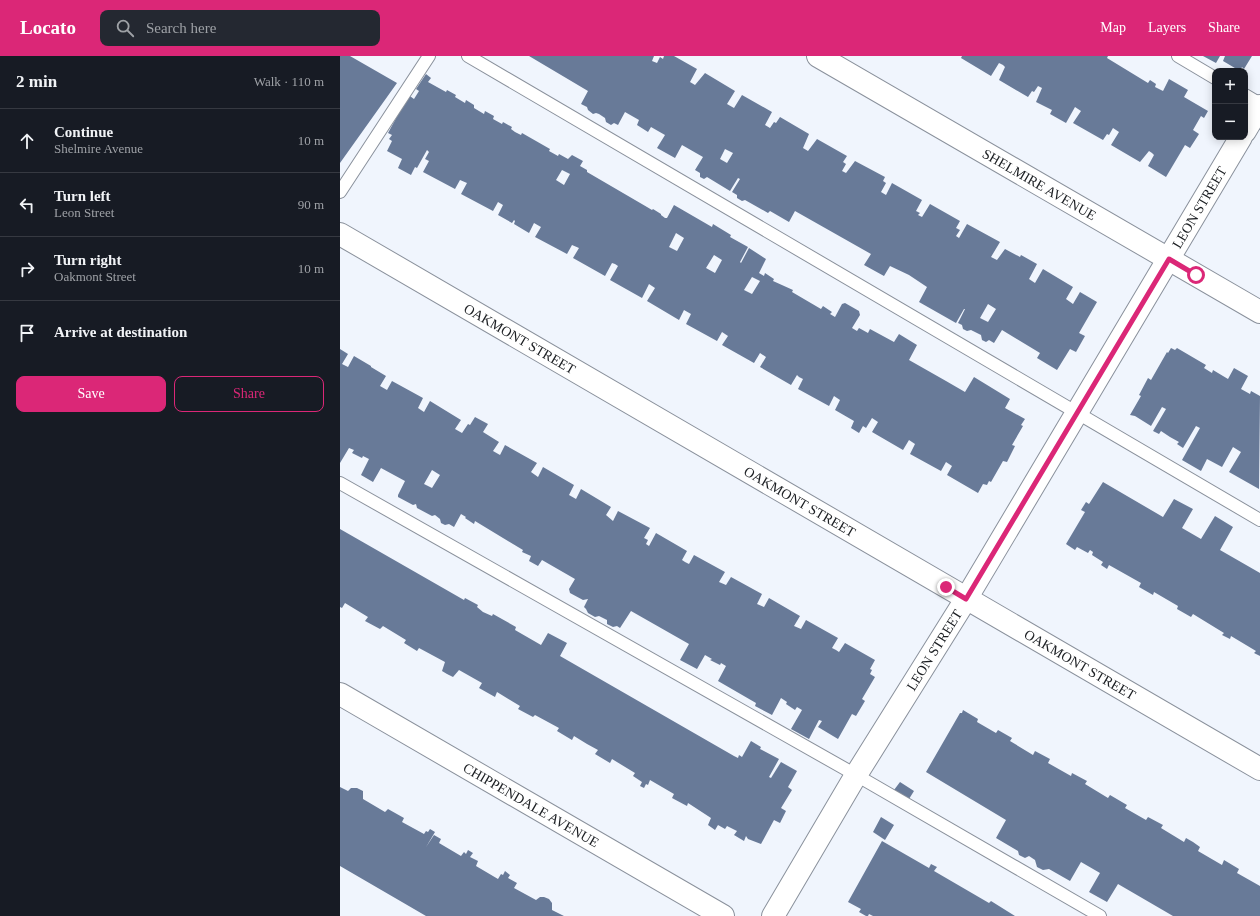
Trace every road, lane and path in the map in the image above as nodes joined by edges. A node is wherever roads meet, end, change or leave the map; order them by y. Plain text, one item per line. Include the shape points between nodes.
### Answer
1 (429, 56) edge
2 (468, 56) edge
3 (818, 56) edge
4 (1178, 56) edge
5 (1212, 76) edge
6 (1248, 97) edge
7 (1260, 105) edge
8 (1248, 126) edge
9 (1239, 140) edge
10 (340, 192) edge
11 (340, 234) edge
12 (1169, 259) junction
13 (1260, 312) edge
14 (1077, 413) junction
15 (340, 483) edge
16 (1260, 520) edge
17 (966, 599) junction
18 (340, 694) edge
19 (1260, 769) edge
20 (856, 775) junction
21 (723, 916) edge
22 (773, 916) edge
23 (1100, 916) edge

1 - 10 lane
2 - 14 lane
3 - 12 street, SHELMIRE AVENUE
4 - 5 lane
6 - 7 lane
7 - 8 street
9 - 12 street, LEON STREET
11 - 17 street, OAKMONT STREET
12 - 13 street, SHELMIRE AVENUE
12 - 14 street, LEON STREET
14 - 16 lane
14 - 17 street, LEON STREET
15 - 20 lane
17 - 19 street, OAKMONT STREET
17 - 20 street, LEON STREET
18 - 21 street, CHIPPENDALE AVENUE
20 - 22 street, LEON STREET
20 - 23 lane

